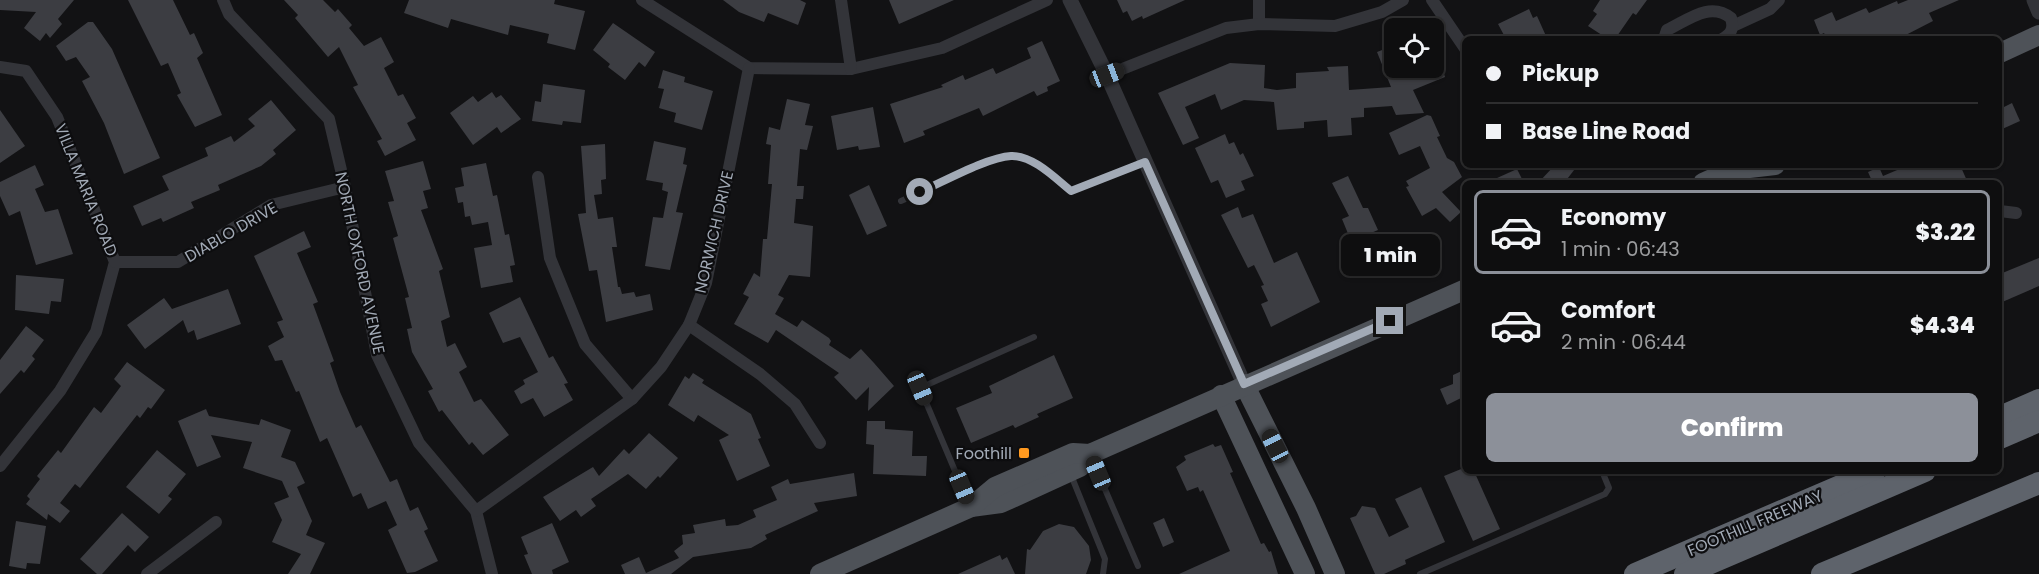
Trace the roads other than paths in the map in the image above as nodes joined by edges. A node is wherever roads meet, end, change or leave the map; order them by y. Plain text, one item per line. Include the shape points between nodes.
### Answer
1 (223, 0) edge
2 (642, 0) edge
3 (841, 0) edge
4 (1047, 0) edge
5 (1070, 0) edge
6 (1259, 0) edge
7 (1403, 0) edge
8 (1432, 0) edge
9 (1779, 0) edge
10 (2034, 0) edge
11 (2039, 12) edge
12 (1259, 24) junction
13 (1733, 26) junction
14 (2039, 35) edge
15 (1665, 36) edge
16 (1726, 36) edge
17 (1462, 44) edge
18 (2002, 52) edge
19 (0, 68) edge
20 (749, 68) junction
21 (851, 69) junction
22 (1107, 75) junction
23 (1145, 162) junction
24 (1734, 168) edge
25 (538, 177) dead end
26 (1709, 180) edge
27 (345, 187) junction
28 (901, 201) dead end
29 (2002, 211) edge
30 (2016, 213) dead end
31 (116, 262) junction
32 (1462, 291) edge
33 (689, 325) junction
34 (1034, 337) dead end
35 (1244, 384) junction
36 (1221, 395) junction
37 (632, 399) junction
38 (2039, 400) edge
39 (2002, 416) edge
40 (2039, 421) edge
41 (2002, 437) edge
42 (820, 443) dead end
43 (1090, 454) junction
44 (0, 466) edge
45 (1070, 472) junction
46 (1603, 474) edge
47 (1868, 474) edge
48 (1918, 474) edge
49 (2039, 483) edge
50 (971, 507) junction
51 (476, 512) junction
52 (216, 522) dead end
53 (1138, 566) dead end
54 (147, 574) edge
55 (492, 574) edge
56 (820, 574) edge
57 (1103, 574) edge
58 (1305, 574) edge
59 (1335, 574) edge
60 (1420, 574) edge
61 (1635, 574) edge
62 (1685, 574) edge
63 (1822, 574) edge

1 - 27 street, NORTH OXFORD AVENUE via 229,14 329,118
2 - 20 street
3 - 21 street
4 - 21 street via 942,48
5 - 22 street
6 - 12 street
7 - 12 street via 1382,12 1335,26
8 - 17 street
9 - 13 street via 1770,9
10 - 11 street
12 - 22 street via 1226,28
13 - 15 street via 1724,13 1709,10 1667,30
13 - 16 street
14 - 18 main road
19 - 31 street, VILLA MARIA ROAD via 26,71 57,117
20 - 21 street
20 - 33 street, NORWICH DRIVE via 706,283
22 - 23 street
23 - 28 lane via 1071,191 1028,160 1012,156
23 - 35 street
24 - 26 main road
25 - 37 street via 550,258 585,344
27 - 31 street, DIABLO DRIVE via 271,205 178,262
27 - 51 street, NORTH OXFORD AVENUE via 377,355 419,443
29 - 30 street
31 - 44 street, VILLA MARIA ROAD via 96,332 60,391
32 - 35 main road
33 - 37 street, NORWICH DRIVE via 661,367
33 - 42 street via 760,374 795,404
34 - 50 lane via 920,388
35 - 36 main road
35 - 59 main road
36 - 43 main road
36 - 58 main road
37 - 51 street, NORWICH DRIVE
38 - 39 highway
40 - 41 highway
43 - 45 main road via 1080,468
43 - 50 main road via 1073,453 994,487
43 - 53 lane
45 - 50 main road via 1001,503
45 - 57 lane via 1105,559
46 - 60 lane via 1609,488 1605,494
47 - 61 highway, FOOTHILL FREEWAY
48 - 62 highway
49 - 63 highway
50 - 56 main road via 848,565
51 - 55 street, NORTH OXFORD AVENUE
52 - 54 street

